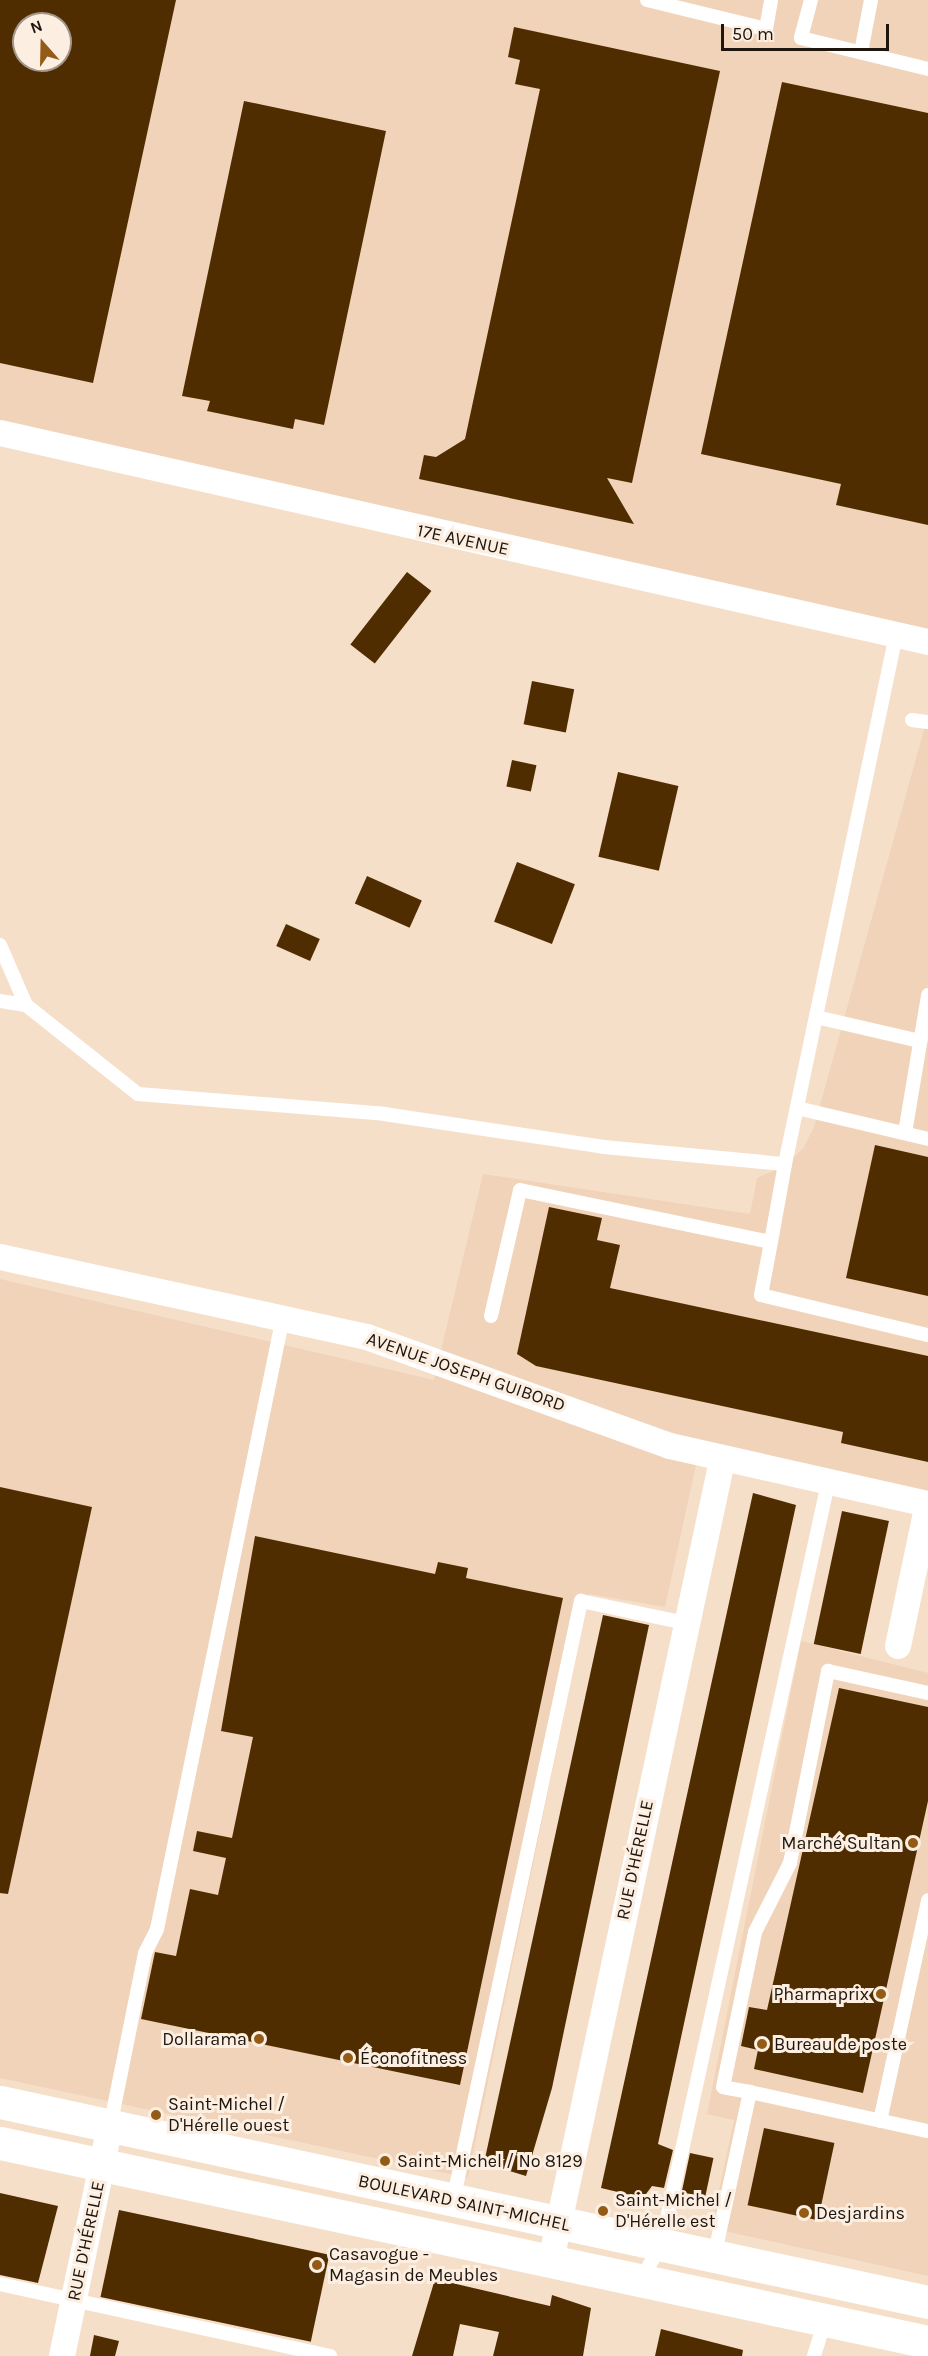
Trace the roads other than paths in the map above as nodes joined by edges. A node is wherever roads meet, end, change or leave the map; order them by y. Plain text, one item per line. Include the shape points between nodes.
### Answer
1 (771, 0) edge
2 (811, 0) edge
3 (871, 0) edge
4 (653, 1) edge
5 (861, 52) junction
6 (927, 65) edge
7 (0, 433) edge
8 (896, 635) junction
9 (928, 642) edge
10 (912, 720) dead end
11 (928, 722) edge
12 (0, 945) edge
13 (928, 995) edge
14 (0, 1001) edge
15 (26, 1005) junction
16 (816, 1017) junction
17 (920, 1041) junction
18 (797, 1108) junction
19 (905, 1133) junction
20 (928, 1139) edge
21 (785, 1164) junction
22 (771, 1242) junction
23 (0, 1257) edge
24 (491, 1316) dead end
25 (283, 1317) junction
26 (928, 1335) edge
27 (722, 1461) junction
28 (828, 1483) junction
29 (928, 1504) edge
30 (685, 1623) junction
31 (898, 1646) dead end
32 (928, 1693) edge
33 (928, 1904) edge
34 (750, 2092) junction
35 (0, 2102) edge
36 (880, 2121) junction
37 (110, 2127) junction
38 (928, 2131) edge
39 (0, 2143) edge
40 (102, 2164) junction
41 (453, 2201) junction
42 (559, 2223) junction
43 (661, 2246) junction
44 (714, 2257) junction
45 (550, 2260) junction
46 (641, 2279) junction
47 (0, 2284) edge
48 (73, 2300) junction
49 (928, 2302) edge
50 (825, 2319) junction
51 (928, 2342) edge
52 (62, 2356) edge
53 (330, 2356) edge
54 (814, 2356) edge

1 - 4 lane via 766,29
2 - 5 lane via 801,38
3 - 5 lane
5 - 6 lane
7 - 8 street, 17E AVENUE
8 - 9 street, 17E AVENUE
8 - 16 lane
10 - 11 lane
12 - 15 lane
13 - 17 lane
14 - 15 lane
15 - 21 lane via 138,1094 384,1114 604,1147
16 - 17 lane
16 - 18 lane
17 - 19 lane
18 - 19 lane
18 - 21 lane
19 - 20 lane
21 - 22 lane
22 - 24 lane via 520,1190
22 - 26 lane via 761,1295
23 - 25 street, AVENUE JOSEPH GUIBORD
25 - 27 street, AVENUE JOSEPH GUIBORD via 424,1353
25 - 37 lane via 158,1929 146,1953
27 - 28 street, AVENUE JOSEPH GUIBORD
27 - 30 street, RUE D'HÉRELLE
28 - 29 street, AVENUE JOSEPH GUIBORD
28 - 43 lane
29 - 31 street
30 - 41 lane via 581,1601
30 - 42 street, RUE D'HÉRELLE
32 - 34 lane via 828,1671 790,1863 755,1932 723,2087
33 - 36 lane
34 - 36 lane
34 - 44 lane
35 - 37 main road, BOULEVARD SAINT-MICHEL
36 - 38 lane
37 - 40 street, RUE D'HÉRELLE
37 - 41 main road, BOULEVARD SAINT-MICHEL
39 - 40 main road
40 - 45 main road
40 - 48 street, RUE D'HÉRELLE
41 - 42 main road, BOULEVARD SAINT-MICHEL
42 - 43 main road, BOULEVARD SAINT-MICHEL
42 - 45 street, RUE D'HÉRELLE
43 - 44 main road, BOULEVARD SAINT-MICHEL
43 - 46 lane
44 - 49 main road, BOULEVARD SAINT-MICHEL
45 - 46 main road
46 - 50 main road
47 - 48 lane
48 - 52 street, RUE D'HÉRELLE
48 - 53 lane
50 - 51 main road
50 - 54 lane

